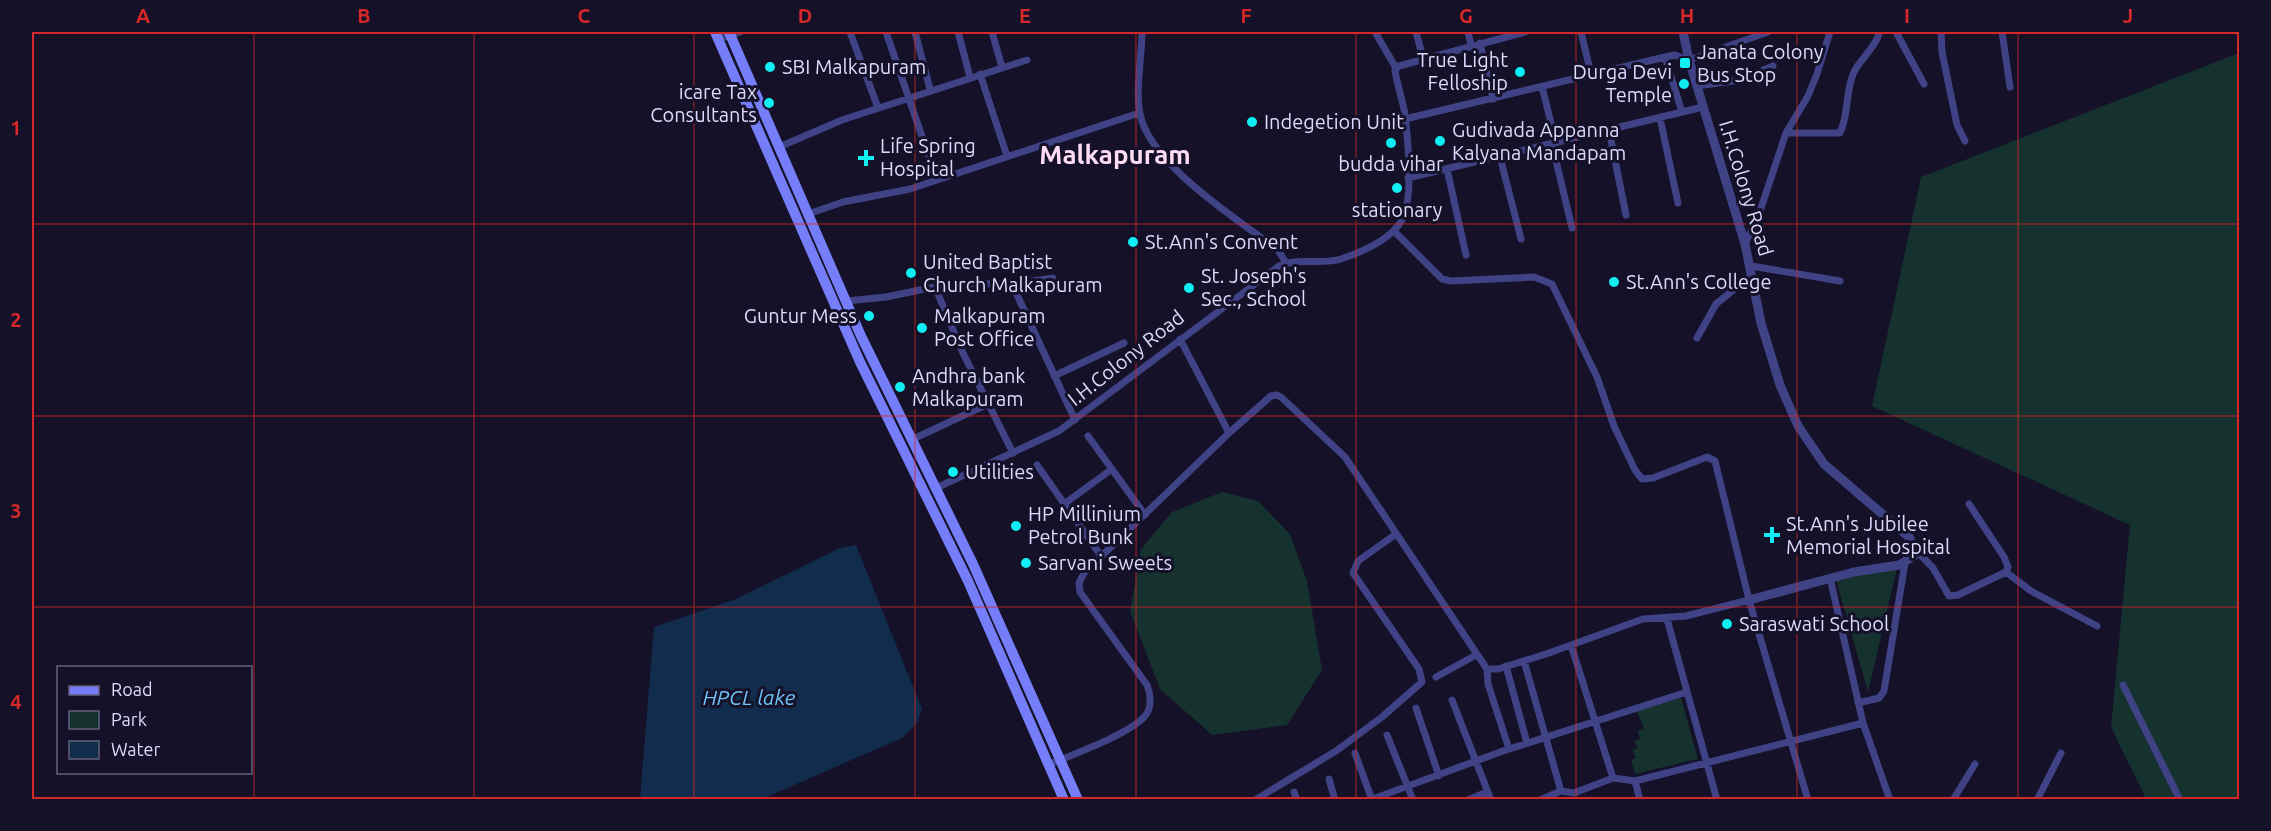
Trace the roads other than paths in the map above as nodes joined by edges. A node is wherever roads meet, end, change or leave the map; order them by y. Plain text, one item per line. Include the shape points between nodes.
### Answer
1 (850, 32) edge
2 (886, 32) edge
3 (915, 32) edge
4 (958, 32) edge
5 (992, 32) edge
6 (1142, 32) edge
7 (1375, 32) edge
8 (1416, 32) edge
9 (1468, 32) edge
10 (1525, 32) edge
11 (1581, 32) edge
12 (1683, 32) edge
13 (1768, 32) edge
14 (1830, 32) edge
15 (1879, 32) edge
16 (1896, 32) edge
17 (1941, 32) edge
18 (2002, 32) edge
19 (733, 33) edge
20 (717, 35) edge
21 (1480, 43) junction
22 (1471, 45) junction
23 (1665, 57) junction
24 (1423, 58) junction
25 (1027, 60) dead end
26 (1689, 60) junction
27 (1773, 66) dead end
28 (1002, 67) junction
29 (1396, 68) junction
30 (980, 74) junction
31 (1591, 74) junction
32 (970, 77) junction
33 (1924, 84) dead end
34 (1697, 86) junction
35 (1542, 87) junction
36 (2010, 87) dead end
37 (930, 89) junction
38 (907, 98) junction
39 (1493, 99) junction
40 (1703, 107) junction
41 (878, 108) junction
42 (1682, 112) junction
43 (1139, 113) junction
44 (1660, 118) junction
45 (1405, 119) junction
46 (1609, 130) junction
47 (1786, 133) junction
48 (1965, 141) dead end
49 (1554, 143) junction
50 (779, 147) junction
51 (1007, 156) junction
52 (1500, 157) junction
53 (1447, 169) junction
54 (1408, 178) junction
55 (937, 180) junction
56 (1678, 203) dead end
57 (808, 214) junction
58 (1626, 215) dead end
59 (1572, 228) dead end
60 (1394, 231) junction
61 (1521, 239) dead end
62 (1745, 244) junction
63 (1466, 255) dead end
64 (1286, 263) junction
65 (1752, 271) junction
66 (1053, 278) dead end
67 (1840, 281) dead end
68 (1012, 284) junction
69 (935, 286) junction
70 (846, 301) junction
71 (1697, 338) dead end
72 (1180, 339) junction
73 (1124, 343) dead end
74 (1054, 376) junction
75 (891, 395) junction
76 (878, 400) junction
77 (990, 403) junction
78 (1075, 420) junction
79 (1229, 433) junction
80 (1088, 436) dead end
81 (911, 440) junction
82 (1012, 453) junction
83 (1037, 465) dead end
84 (1112, 470) junction
85 (934, 489) junction
86 (923, 494) junction
87 (1064, 504) junction
88 (1970, 504) dead end
89 (1144, 515) junction
90 (1396, 534) junction
91 (1915, 549) junction
92 (1101, 556) junction
93 (1905, 563) junction
94 (2006, 572) junction
95 (1830, 578) junction
96 (1749, 600) junction
97 (1667, 618) junction
98 (2097, 626) dead end
99 (1571, 645) junction
100 (1476, 655) junction
101 (1524, 661) junction
102 (1506, 666) junction
103 (1487, 669) junction
104 (1436, 677) dead end
105 (2123, 685) dead end
106 (1687, 692) junction
107 (1452, 700) dead end
108 (1858, 703) junction
109 (1416, 708) dead end
110 (1595, 721) junction
111 (1863, 723) junction
112 (1387, 735) dead end
113 (1545, 738) junction
114 (1527, 743) junction
115 (1790, 743) junction
116 (1509, 749) junction
117 (1355, 753) dead end
118 (2061, 753) dead end
119 (1060, 759) junction
120 (1476, 763) junction
121 (1707, 764) junction
122 (1975, 764) dead end
123 (1048, 765) junction
124 (1439, 776) junction
125 (1613, 778) junction
126 (1329, 779) dead end
127 (1635, 781) junction
128 (1407, 784) junction
129 (1561, 791) junction
130 (1489, 796) edge
131 (1371, 799) edge
132 (1064, 800) edge
133 (1078, 800) edge
134 (1255, 800) edge
135 (1335, 800) edge
136 (1413, 800) edge
137 (1468, 800) edge
138 (1540, 800) edge
139 (1640, 800) edge
140 (1717, 800) edge
141 (1808, 800) edge
142 (1890, 800) edge
143 (1953, 800) edge
144 (2037, 800) edge
145 (2180, 800) edge

1 - 41 street
2 - 38 street
3 - 37 street
4 - 32 street
5 - 28 street
6 - 43 street
7 - 29 street
8 - 24 street
9 - 22 street
10 - 21 street
11 - 31 street
12 - 26 street, I.H.Colony Road
13 - 26 street
14 - 47 street via 1808,96
15 - 47 street via 1851,80 1840,133
16 - 33 street
17 - 48 street via 1957,124
18 - 36 street
19 - 20 street
19 - 50 main road
20 - 76 main road
21 - 22 street
21 - 39 street
22 - 24 street
23 - 26 street via 1675,55
23 - 31 street
23 - 42 street
24 - 29 street
25 - 28 street
26 - 34 street, I.H.Colony Road
27 - 34 street via 1740,80
28 - 30 street
29 - 45 street
30 - 32 street
30 - 51 street
31 - 35 street
32 - 37 street
34 - 40 street, I.H.Colony Road
35 - 39 street
35 - 49 street
37 - 38 street
38 - 41 street
38 - 55 street
39 - 45 street
40 - 42 street, I.H.Colony Road
40 - 62 street, I.H.Colony Road
41 - 50 street
42 - 44 street, I.H.Colony Road
43 - 51 street
43 - 64 street via 1152,141 1194,187 1278,250
44 - 46 street, I.H.Colony Road
44 - 56 street
45 - 54 street
46 - 49 street, I.H.Colony Road
46 - 58 street
47 - 62 street
49 - 52 street, I.H.Colony Road
49 - 59 street
50 - 57 main road
51 - 55 street
52 - 53 street, I.H.Colony Road
52 - 61 street
53 - 54 street, I.H.Colony Road
53 - 63 street
54 - 60 street via 1408,204
55 - 57 street
57 - 70 main road
60 - 64 street via 1340,259
60 - 96 street via 1442,279 1534,277 1552,284 1597,377 1614,426 1638,476 1653,478 1707,457 1715,461
62 - 65 street, I.H.Colony Road
64 - 72 street, I.H.Colony Road
65 - 67 street
65 - 71 street via 1716,304
65 - 91 street, I.H.Colony Road via 1761,323 1780,385 1808,444 1834,474 1909,537
66 - 68 street
68 - 69 street
68 - 74 street
69 - 70 street
69 - 77 street via 962,351
70 - 75 main road
72 - 78 street, I.H.Colony Road
72 - 79 street
73 - 74 street
74 - 78 street
75 - 76 street
75 - 81 main road
76 - 86 main road
77 - 81 street
77 - 82 street
78 - 82 street, I.H.Colony Road
79 - 89 street
79 - 90 street via 1264,400 1277,395 1282,398 1338,449
80 - 84 street
81 - 85 main road
82 - 85 street, I.H.Colony Road
83 - 87 street
84 - 87 street
84 - 89 street
85 - 86 street, I.H.Colony Road
85 - 119 main road via 973,564
86 - 123 main road via 968,581
87 - 92 street
88 - 94 street via 2004,557
89 - 92 street
90 - 100 street
90 - 134 street via 1358,561 1353,573 1419,669 1422,682 1336,751
91 - 93 street via 1914,556
91 - 94 street via 1933,568 1949,596 1958,596
92 - 119 street via 1084,573 1080,592 1147,685 1148,711 1133,725
93 - 95 street
93 - 108 street via 1884,691 1879,698
94 - 98 street via 2031,591
95 - 96 street
95 - 108 street
96 - 97 street
96 - 115 street
97 - 99 street via 1643,619
97 - 106 street
99 - 101 street
99 - 110 street
100 - 103 street
100 - 104 street
101 - 102 street
101 - 113 street
102 - 103 street
102 - 114 street
103 - 116 street via 1488,684
105 - 145 street
106 - 110 street
106 - 121 street
107 - 120 street
108 - 111 street
109 - 124 street
110 - 113 street
110 - 125 street
111 - 115 street
111 - 142 street
112 - 128 street
113 - 114 street
113 - 129 street
114 - 116 street
115 - 121 street
115 - 141 street
116 - 120 street
117 - 131 street
118 - 144 street
119 - 123 street
119 - 133 main road
120 - 124 street
120 - 130 street
121 - 127 street
121 - 140 street
122 - 143 street
123 - 132 main road
124 - 128 street
125 - 127 street
125 - 129 street via 1574,793
126 - 135 street
127 - 139 street
128 - 131 street
128 - 136 street
129 - 138 street
130 - 137 street

